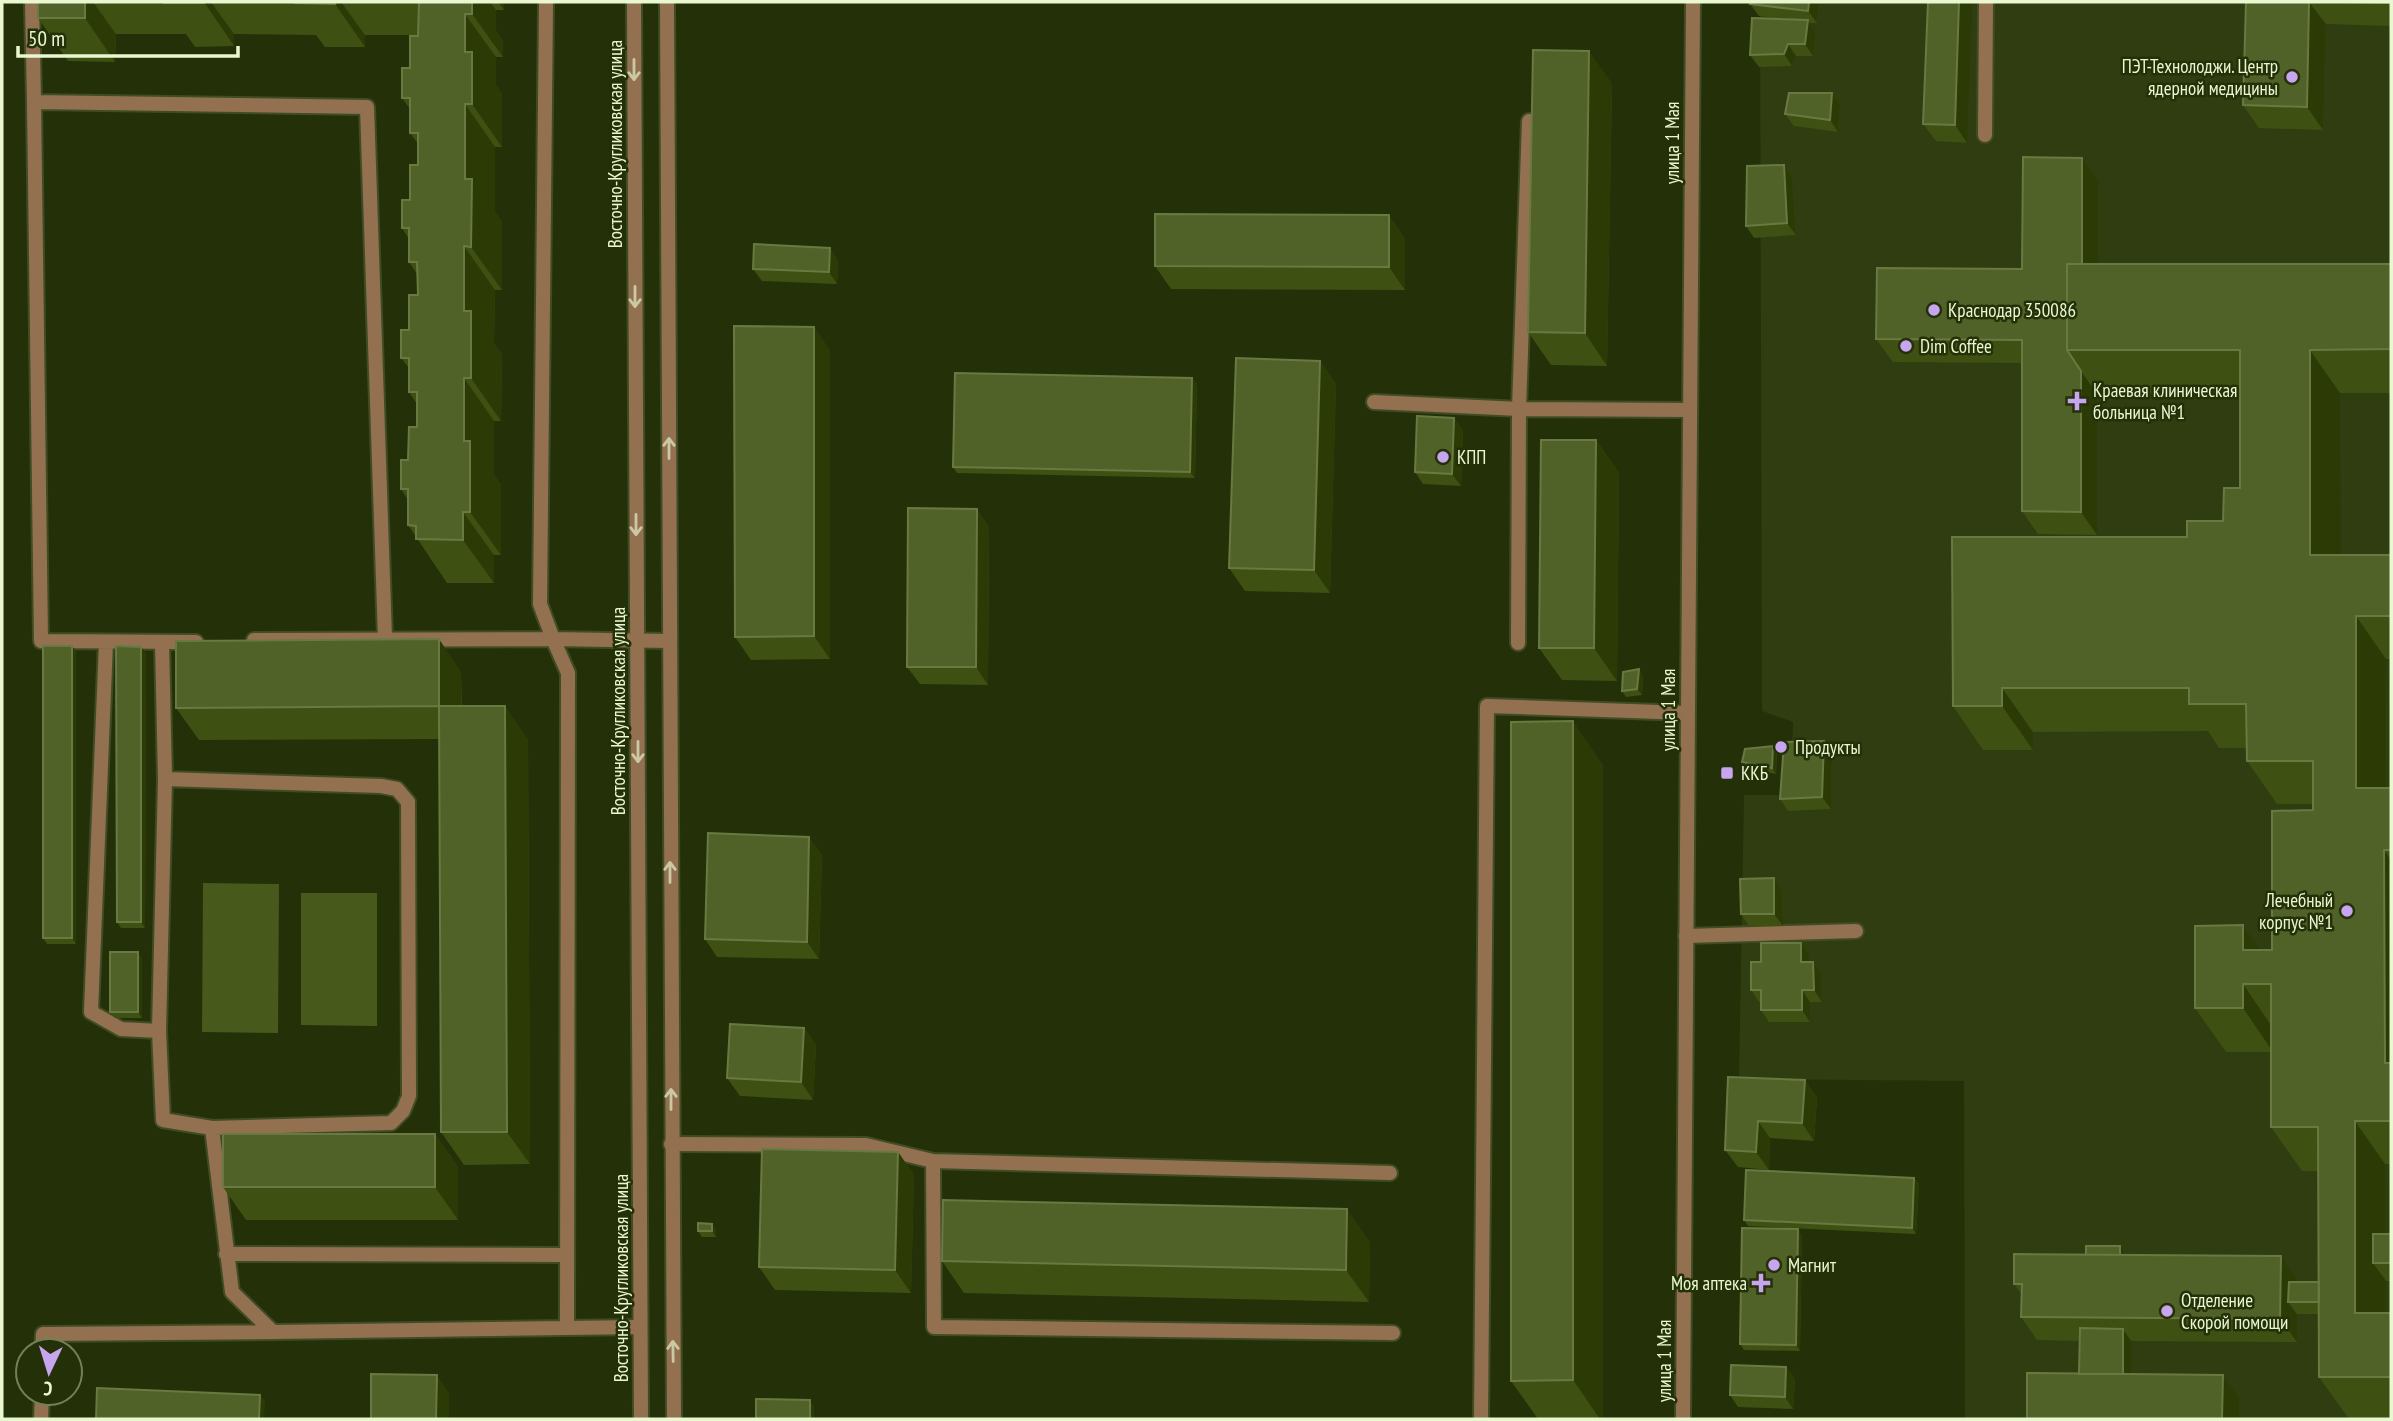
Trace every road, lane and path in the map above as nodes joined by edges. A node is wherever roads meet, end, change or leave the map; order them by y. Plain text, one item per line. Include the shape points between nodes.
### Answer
1 (32, 2) edge
2 (546, 2) edge
3 (634, 2) edge
4 (667, 2) edge
5 (1693, 2) edge
6 (1986, 2) edge
7 (34, 102) junction
8 (1529, 121) edge
9 (1985, 135) dead end
10 (1374, 402) dead end
11 (1519, 408) junction
12 (1690, 410) junction
13 (385, 638) junction
14 (553, 639) junction
15 (637, 640) junction
16 (669, 641) junction
17 (107, 642) junction
18 (162, 642) junction
19 (1518, 643) dead end
20 (1687, 713) junction
21 (165, 779) junction
22 (1856, 931) dead end
23 (1686, 936) junction
24 (159, 1031) junction
25 (212, 1128) junction
26 (671, 1144) junction
27 (933, 1161) junction
28 (1390, 1172) dead end
29 (226, 1254) junction
30 (568, 1255) junction
31 (567, 1325) junction
32 (640, 1327) junction
33 (273, 1332) junction
34 (1393, 1333) dead end
35 (43, 1337) edge
36 (641, 1419) edge
37 (674, 1419) edge
38 (1481, 1419) edge
39 (1683, 1419) edge

1 - 7 street
2 - 14 street via 540,604
3 -> 15 street, Восточно-Кругликовская улица
16 -> 4 street
5 - 12 street, улица 1 Мая
6 - 9 street
7 - 13 street via 367,107
7 - 17 street via 41,640
8 - 11 street
10 - 11 street
11 - 12 street
11 - 19 street
12 - 20 street, улица 1 Мая
13 - 14 street
13 - 18 street
14 - 15 street
14 - 30 street via 568,673
15 - 16 street
15 -> 32 street, Восточно-Кругликовская улица
26 -> 16 street
17 - 18 street
17 - 24 street via 91,1012 121,1028
18 - 21 street
20 - 23 street, улица 1 Мая
20 - 38 street via 1487,706
21 - 24 street
21 - 25 street via 381,786 397,789 408,802 408,1096 403,1111 391,1123 370,1125
22 - 23 street
23 - 39 street, улица 1 Мая
24 - 25 street via 163,1120
25 - 29 street
26 - 27 street via 866,1145
37 -> 26 street
27 - 28 street
27 - 34 street via 934,1327
29 - 30 street
29 - 33 street via 232,1292
30 - 31 street
31 - 32 street
31 - 33 street
32 - 36 street, Восточно-Кругликовская улица
33 - 35 street

